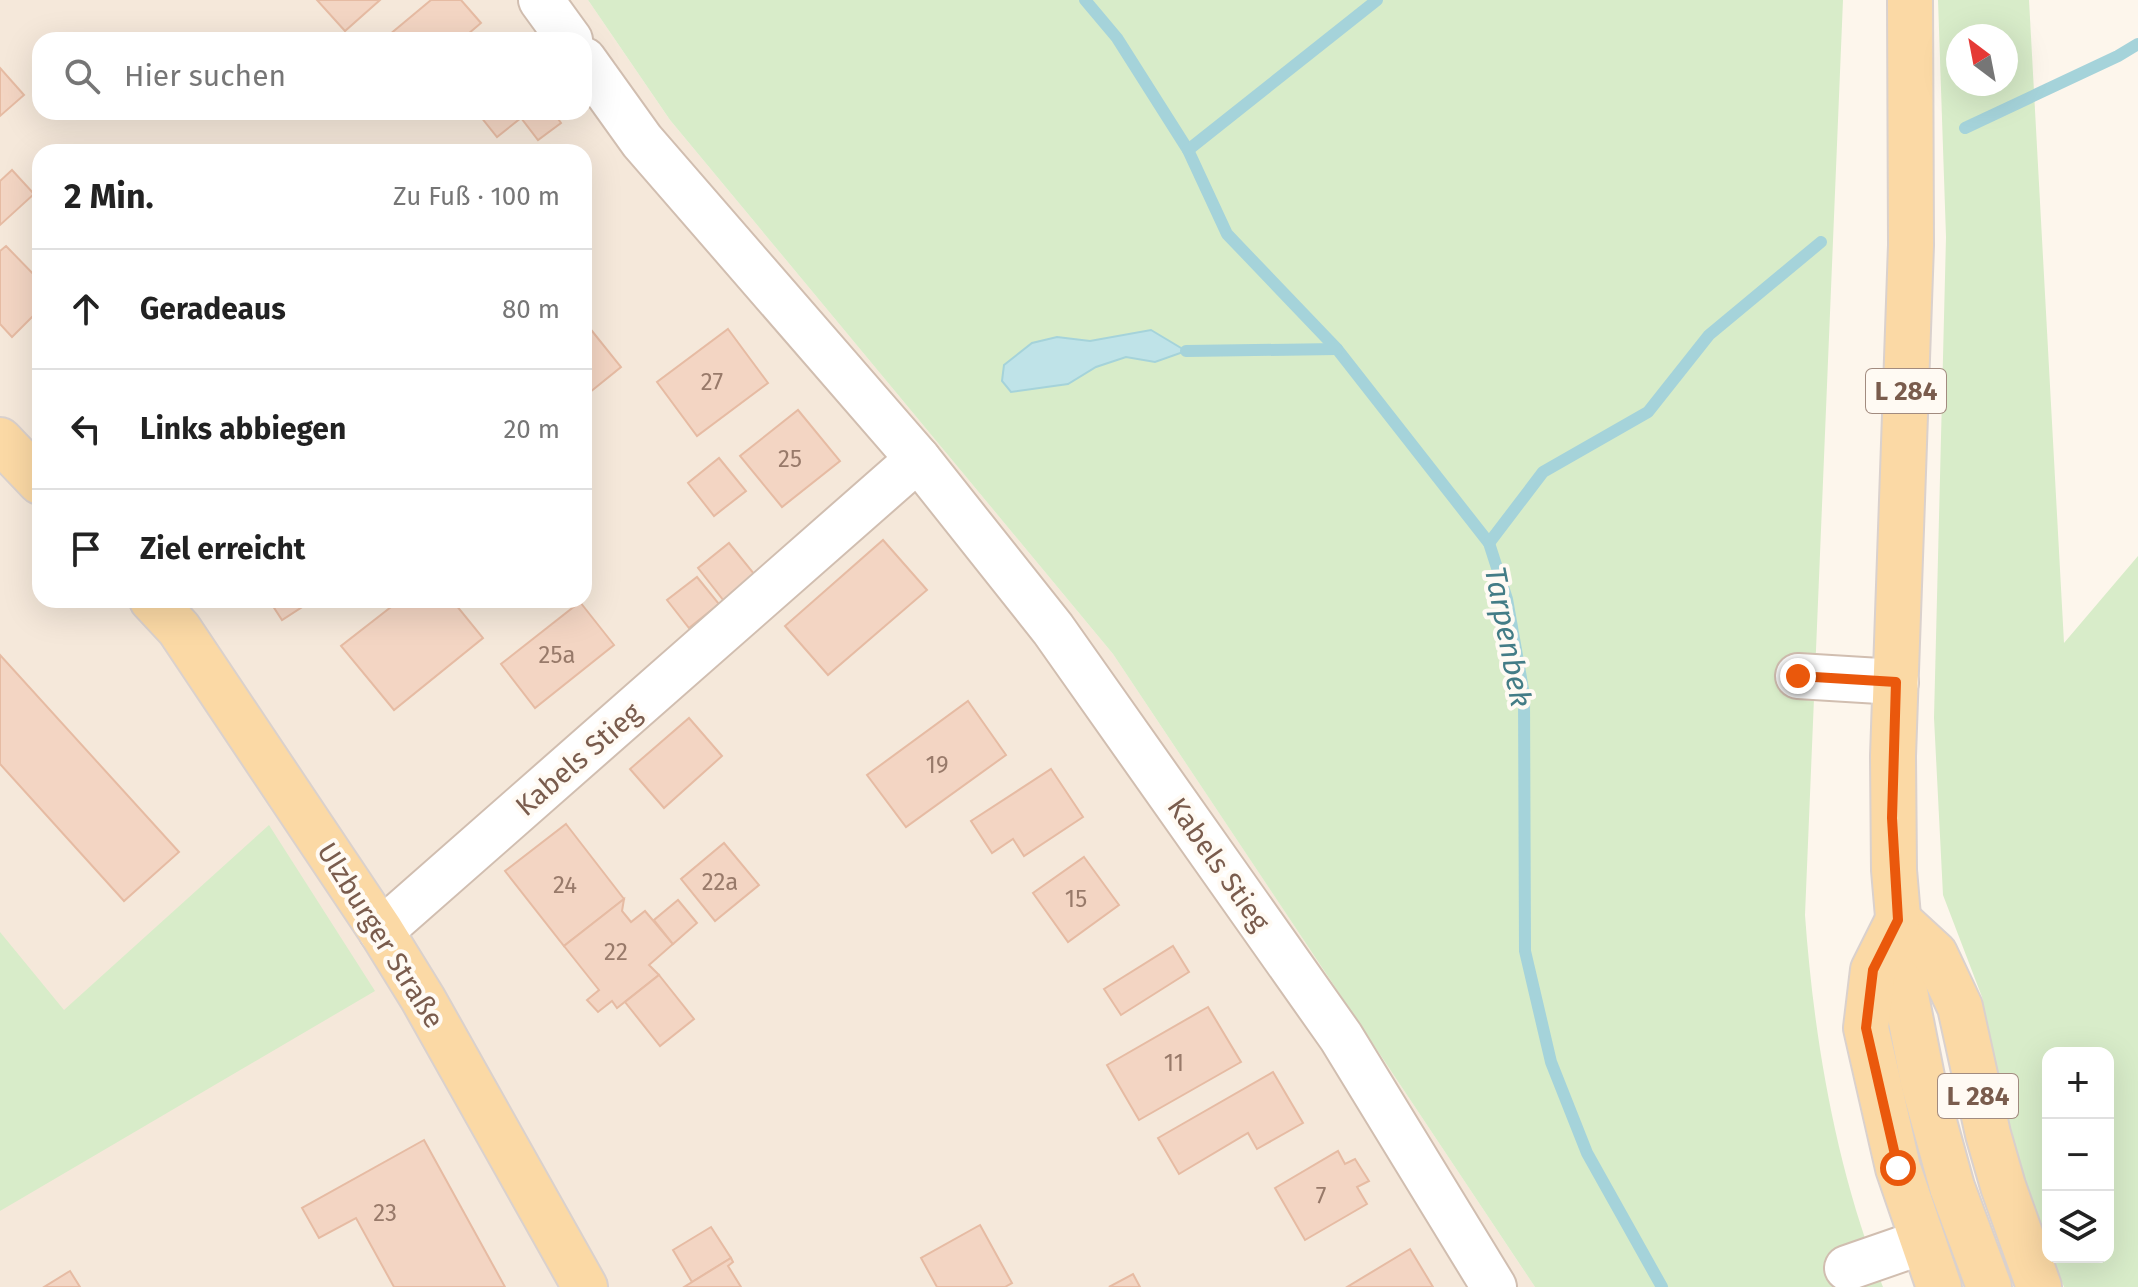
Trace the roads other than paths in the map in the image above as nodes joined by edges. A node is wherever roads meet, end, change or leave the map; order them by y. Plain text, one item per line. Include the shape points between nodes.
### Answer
1 (541, 0) edge
2 (1910, 0) edge
3 (564, 32) edge
4 (592, 71) edge
5 (0, 440) edge
6 (918, 459) junction
7 (32, 474) edge
8 (159, 608) edge
9 (1798, 676) dead end
10 (1896, 682) junction
11 (1898, 920) junction
12 (381, 931) junction
13 (1922, 1242) junction
14 (1847, 1268) dead end
15 (585, 1287) edge
16 (1494, 1287) edge
17 (1939, 1287) edge
18 (1989, 1287) edge
19 (2039, 1287) edge

1 - 3 street
2 - 10 main road, L 284 via 1911,245
4 - 6 street, Kabels Stieg via 642,141
5 - 7 main road
6 - 12 street, Kabels Stieg
6 - 16 street, Kabels Stieg via 1053,629 1341,1037
8 - 12 main road, Ulzburger Straße via 206,667
9 - 10 street
10 - 11 main road, L 284 via 1892,818
11 - 13 main road, L 284 via 1873,970 1866,1028 1898,1168
11 - 18 main road, L 284 via 1904,986 1923,1082 1952,1187
11 - 19 main road, L 284 via 1935,954 1960,1007 1988,1134
12 - 15 main road, Ulzburger Straße
13 - 14 street
13 - 17 main road, L 284

